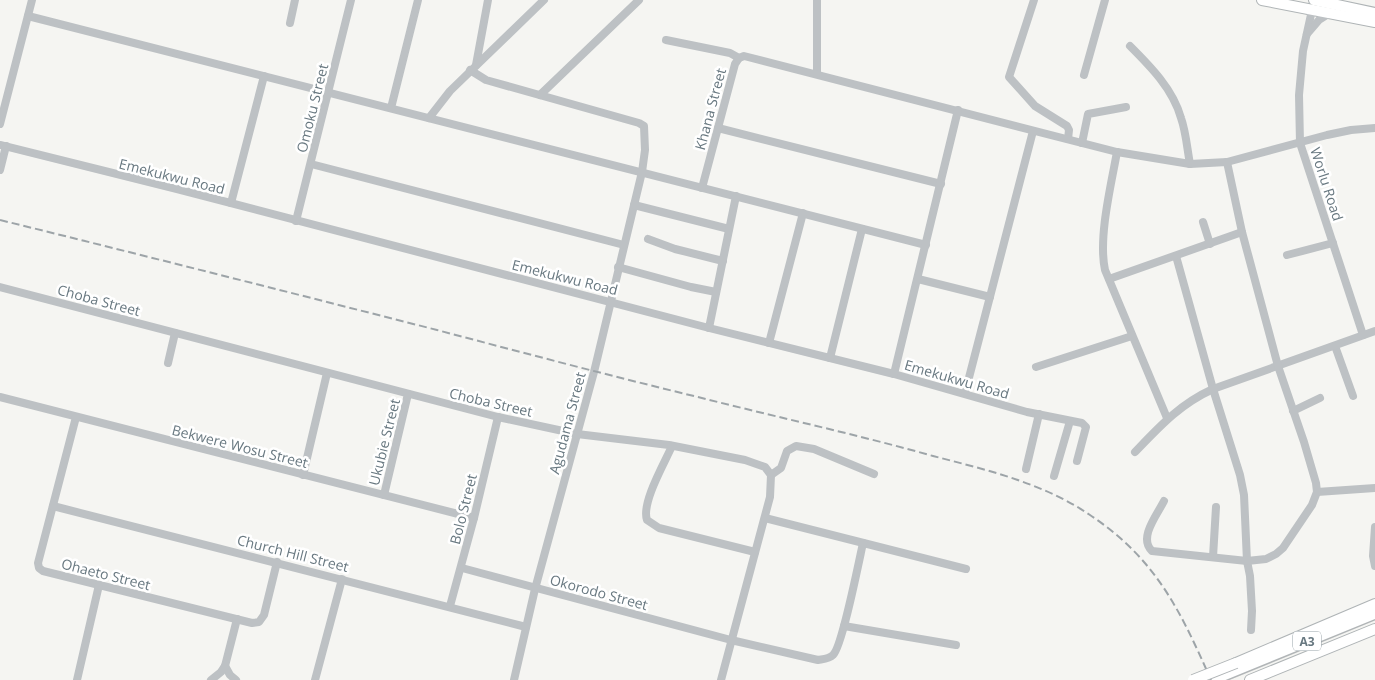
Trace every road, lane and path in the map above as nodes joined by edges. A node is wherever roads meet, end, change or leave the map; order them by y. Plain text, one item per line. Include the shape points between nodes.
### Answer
1 (32, 0) edge
2 (295, 0) edge
3 (352, 0) edge
4 (418, 0) edge
5 (488, 0) edge
6 (544, 0) edge
7 (639, 0) edge
8 (817, 0) edge
9 (1034, 0) edge
10 (1105, 0) edge
11 (1262, 0) edge
12 (1313, 5) edge
13 (1375, 12) edge
14 (1330, 13) junction
15 (28, 16) junction
16 (1375, 22) edge
17 (290, 23) dead end
18 (1306, 36) junction
19 (666, 40) dead end
20 (1130, 46) dead end
21 (739, 58) junction
22 (473, 68) junction
23 (817, 73) junction
24 (1084, 75) dead end
25 (264, 76) junction
26 (329, 93) junction
27 (540, 95) junction
28 (1126, 107) dead end
29 (391, 108) junction
30 (958, 110) junction
31 (429, 118) junction
32 (0, 124) edge
33 (718, 128) junction
34 (1375, 128) edge
35 (1033, 131) junction
36 (1068, 140) junction
37 (1082, 143) junction
38 (1300, 143) junction
39 (3, 146) edge
40 (1116, 152) junction
41 (1227, 162) junction
42 (311, 164) junction
43 (1190, 164) junction
44 (0, 170) edge
45 (642, 172) junction
46 (941, 184) junction
47 (702, 188) junction
48 (736, 196) junction
49 (231, 203) junction
50 (634, 205) junction
51 (803, 213) junction
52 (296, 221) junction
53 (1203, 222) dead end
54 (862, 228) junction
55 (729, 229) junction
56 (1242, 232) junction
57 (648, 240) dead end
58 (1333, 243) junction
59 (1210, 244) junction
60 (624, 245) junction
61 (926, 245) junction
62 (1287, 255) dead end
63 (1176, 256) junction
64 (723, 261) junction
65 (618, 267) junction
66 (918, 279) junction
67 (1109, 279) junction
68 (0, 287) edge
69 (716, 292) junction
70 (990, 297) junction
71 (610, 302) junction
72 (709, 328) junction
73 (1375, 331) edge
74 (175, 333) junction
75 (1363, 335) junction
76 (1132, 336) junction
77 (769, 342) junction
78 (1335, 346) junction
79 (830, 358) junction
80 (168, 363) dead end
81 (1278, 366) junction
82 (1036, 367) dead end
83 (327, 373) junction
84 (894, 374) junction
85 (1213, 389) junction
86 (408, 394) junction
87 (965, 394) junction
88 (1353, 396) dead end
89 (0, 397) edge
90 (1320, 398) dead end
91 (1294, 411) junction
92 (1039, 414) junction
93 (498, 416) junction
94 (76, 417) junction
95 (1167, 418) junction
96 (1070, 421) junction
97 (577, 434) junction
98 (672, 446) junction
99 (1135, 452) dead end
100 (1077, 461) dead end
101 (1026, 469) dead end
102 (303, 474) junction
103 (874, 474) dead end
104 (772, 475) junction
105 (1054, 476) dead end
106 (1375, 488) edge
107 (1317, 492) junction
108 (384, 495) junction
109 (1164, 501) dead end
110 (53, 506) junction
111 (1216, 507) dead end
112 (474, 518) junction
113 (765, 518) junction
114 (1375, 527) edge
115 (863, 544) junction
116 (755, 552) junction
117 (1214, 557) junction
118 (1247, 561) junction
119 (277, 562) junction
120 (1375, 566) edge
121 (462, 568) junction
122 (966, 569) dead end
123 (342, 579) junction
124 (98, 585) junction
125 (535, 589) junction
126 (1375, 604) edge
127 (450, 606) junction
128 (1375, 613) edge
129 (236, 619) junction
130 (1375, 620) edge
131 (844, 626) junction
132 (526, 627) junction
133 (1375, 629) edge
134 (1251, 630) dead end
135 (731, 640) junction
136 (956, 645) dead end
137 (225, 666) junction
138 (1239, 674) edge
139 (77, 680) edge
140 (211, 680) edge
141 (236, 680) edge
142 (316, 680) edge
143 (514, 680) edge
144 (721, 680) edge
145 (1193, 680) edge
146 (1211, 680) edge

1 - 15 street
2 - 17 street
3 - 26 street, Omoku Street
4 - 29 street
5 - 22 street
6 - 22 street
7 - 27 street
8 - 23 street
9 - 36 street via 1009,77 1035,106 1067,126
10 - 24 street
11 - 12 main road
12 - 13 main road
12 - 14 main road
12 - 18 street, Worlu Road
14 - 16 main road
14 - 18 street via 1319,20
15 - 25 street
15 - 32 street
18 - 38 street, Worlu Road via 1299,95
19 - 21 street via 730,53
20 - 43 street via 1157,75 1174,101 1181,116
21 - 23 street, Khana Street via 752,56
21 - 33 street, Khana Street
22 - 27 street via 486,80
22 - 31 street
23 - 30 street, Khana Street
25 - 26 street
25 - 49 street
26 - 29 street
26 - 42 street, Omoku Street
27 - 45 street, Agudama Street via 644,126
28 - 37 street via 1088,114
29 - 31 street
30 - 35 street, Khana Street
30 - 46 street
31 - 45 street
33 - 46 street
33 - 47 street, Khana Street
34 - 38 street, Khana Street via 1351,130
35 - 36 street, Khana Street
35 - 70 street
36 - 37 street, Khana Street
37 - 40 street, Khana Street
38 - 41 street, Khana Street
38 - 58 street, Worlu Road
39 - 44 street
39 - 49 street, Emekukwu Road
40 - 43 street, Khana Street
40 - 67 street via 1102,248
41 - 43 street, Khana Street
41 - 56 street
42 - 52 street, Omoku Street
42 - 60 street
45 - 47 street
45 - 50 street, Agudama Street
46 - 61 street
47 - 48 street
48 - 51 street
48 - 55 street
49 - 52 street, Emekukwu Road
50 - 55 street
50 - 60 street, Agudama Street
51 - 54 street
51 - 77 street
52 - 71 street, Emekukwu Road
53 - 59 street
54 - 61 street
54 - 79 street
55 - 64 street
56 - 59 street
56 - 81 street
57 - 64 street
58 - 62 street
58 - 75 street, Worlu Road
59 - 63 street
60 - 65 street, Agudama Street
61 - 66 street
63 - 67 street
63 - 85 street
64 - 69 street
65 - 69 street
65 - 71 street, Agudama Street
66 - 70 street
66 - 84 street
67 - 76 street
68 - 74 street, Choba Street
69 - 72 street
70 - 87 street
71 - 72 street, Emekukwu Road
71 - 97 street, Agudama Street
72 - 77 street, Emekukwu Road
73 - 75 street
74 - 80 street
74 - 83 street, Choba Street
75 - 78 street
76 - 82 street
76 - 95 street
77 - 79 street, Emekukwu Road
78 - 81 street
78 - 88 street
79 - 84 street, Emekukwu Road
81 - 85 street
81 - 91 street
83 - 86 street, Choba Street
83 - 102 street
84 - 87 street, Emekukwu Road
85 - 95 street via 1195,397
85 - 118 street via 1244,495
86 - 93 street, Choba Street
86 - 108 street, Ukubie Street
87 - 92 street, Emekukwu Road
89 - 94 street, Bekwere Wosu Street
90 - 91 street
91 - 107 street
92 - 96 street, Emekukwu Road
92 - 101 street
93 - 97 street, Choba Street
93 - 112 street, Bolo Street
94 - 102 street, Bekwere Wosu Street
94 - 110 street, Ohaeto Street
95 - 99 street
96 - 100 street, Emekukwu Road via 1084,423 1086,427
96 - 105 street
97 - 98 street, Choba Street
97 - 125 street, Agudama Street
98 - 104 street, Choba Street via 746,460 765,467
98 - 116 street via 649,498 647,520 659,528
102 - 108 street, Bekwere Wosu Street
103 - 104 street via 814,449 796,446 788,451 781,468
104 - 113 street
106 - 107 street
107 - 118 street via 1283,548 1266,559
108 - 112 street, Bekwere Wosu Street
109 - 117 street via 1146,535 1149,548 1158,553
110 - 119 street, Church Hill Street
110 - 124 street, Ohaeto Street via 39,568
111 - 117 street
112 - 121 street, Bolo Street
113 - 115 street
113 - 116 street
114 - 120 street
115 - 122 street
115 - 131 street
116 - 135 street
117 - 118 street
118 - 134 street
119 - 123 street, Church Hill Street
119 - 129 street, Ohaeto Street via 264,615 259,622
121 - 125 street, Okorodo Street
121 - 127 street, Bolo Street
123 - 127 street, Church Hill Street
123 - 142 street
124 - 129 street, Ohaeto Street
124 - 139 street
125 - 132 street, Agudama Street
125 - 135 street, Okorodo Street
126 - 138 main road
127 - 132 street, Church Hill Street
128 - 138 highway, A3
129 - 137 street
130 - 138 highway, A3
131 - 135 street, Okorodo Street via 834,655 818,660
131 - 136 street
132 - 143 street, Agudama Street
133 - 138 main road
135 - 144 street
137 - 140 street
137 - 141 street
138 - 145 main road, bridge
138 - 146 highway, A3

